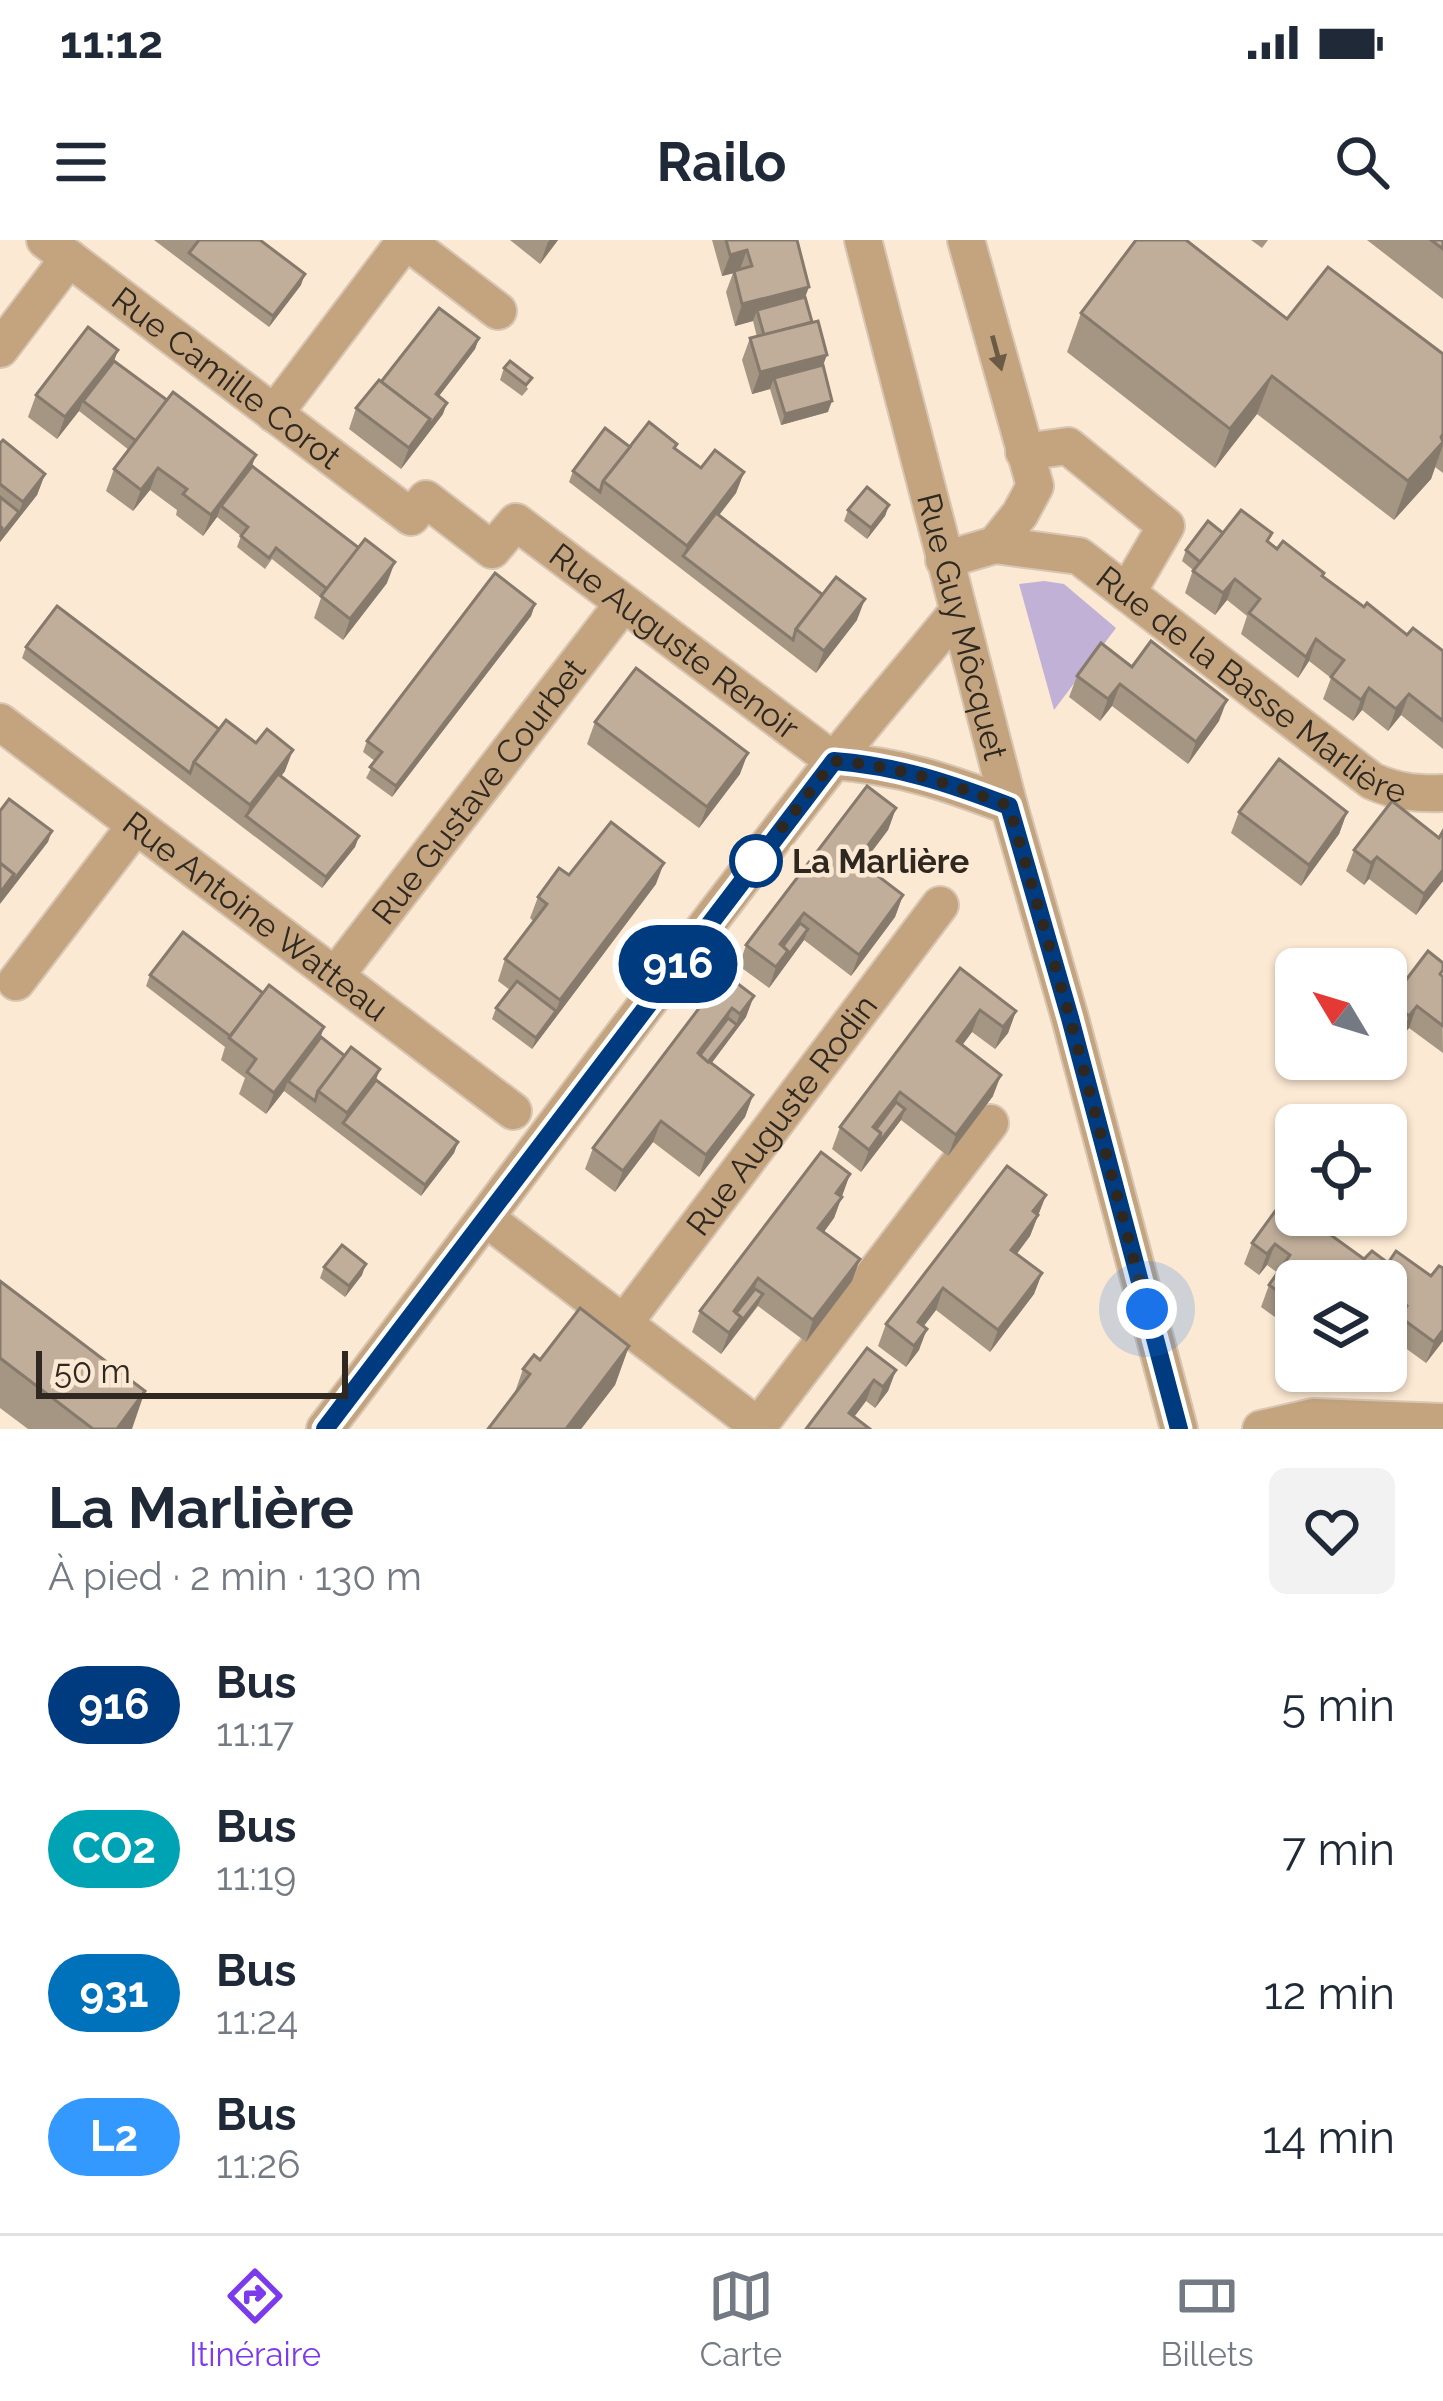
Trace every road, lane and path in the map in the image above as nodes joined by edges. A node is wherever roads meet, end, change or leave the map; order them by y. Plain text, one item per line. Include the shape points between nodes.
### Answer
1 (406, 240) edge
2 (863, 240) edge
3 (966, 240) edge
4 (57, 249) edge
5 (498, 311) dead end
6 (0, 349) edge
7 (274, 414) junction
8 (1024, 452) junction
9 (516, 522) joint
10 (995, 544) junction
11 (944, 560) junction
12 (1127, 593) junction
13 (623, 604) junction
14 (958, 611) junction
15 (0, 722) edge
16 (834, 761) junction
17 (1443, 793) edge
18 (1009, 806) junction
19 (136, 825) junction
20 (940, 905) dead end
21 (334, 976) junction
22 (16, 982) dead end
23 (513, 1112) dead end
24 (990, 1123) dead end
25 (487, 1219) junction
26 (623, 1323) junction
27 (1443, 1422) edge
28 (757, 1427) edge
29 (325, 1429) edge
30 (1179, 1429) edge
31 (1261, 1429) edge

1 - 5 street
1 - 7 street
2 - 11 street, Rue Guy Môcquet
3 -> 8 street
4 - 6 street
4 - 7 street, Rue Camille Corot
7 - 9 street, Rue Camille Corot via 410,518 426,499 492,550
8 - 10 street via 1035,486
8 - 12 street via 1068,446 1166,526
9 - 13 street, Rue Auguste Renoir
10 - 11 street, Rue de la Basse Marlière
10 - 12 street, Rue de la Basse Marlière via 1079,556
11 - 14 street, Rue Guy Môcquet
12 - 17 street, Rue de la Basse Marlière via 1372,781 1414,795
13 - 16 street, Rue Auguste Renoir
13 - 21 street, Rue Gustave Courbet
14 - 16 street
14 - 18 street, Rue Guy Môcquet
15 - 19 street, Rue Antoine Watteau
16 - 18 street via 901,769
16 - 25 street
18 - 30 street, Rue Guy Môcquet
19 - 21 street, Rue Antoine Watteau
19 - 22 street
20 - 26 street, Rue Auguste Rodin
21 - 23 street, Rue Antoine Watteau
24 - 28 street
25 - 26 street
25 - 29 street
26 - 28 street
27 - 31 street via 1313,1417

